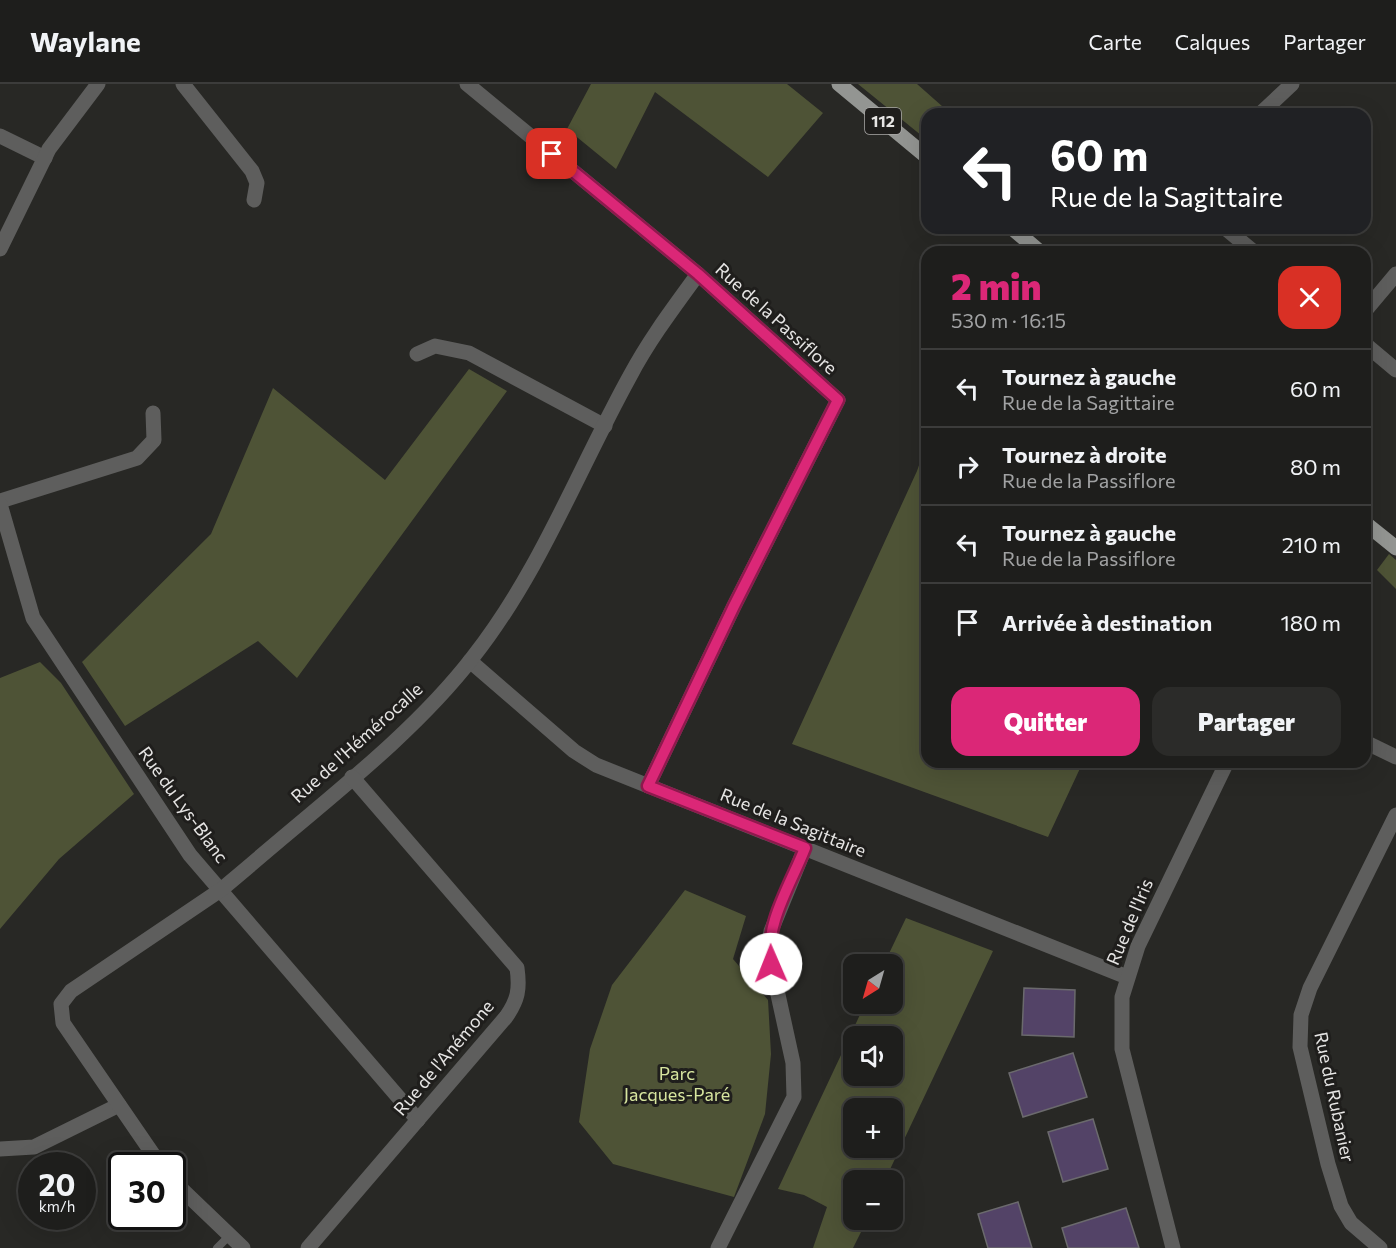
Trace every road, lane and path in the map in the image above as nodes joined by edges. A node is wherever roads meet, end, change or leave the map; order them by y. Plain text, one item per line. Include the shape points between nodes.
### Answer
1 (98, 84) edge
2 (183, 84) edge
3 (467, 84) edge
4 (839, 84) edge
5 (1292, 84) edge
6 (1266, 108) edge
7 (0, 136) edge
8 (921, 152) edge
9 (45, 158) junction
10 (254, 200) dead end
11 (1019, 234) edge
12 (1232, 234) edge
13 (1033, 246) edge
14 (1247, 246) edge
15 (0, 249) edge
16 (698, 274) junction
17 (1396, 274) edge
18 (1371, 304) edge
19 (1371, 349) edge
20 (417, 354) dead end
21 (1396, 370) edge
22 (153, 413) dead end
23 (604, 426) junction
24 (0, 502) edge
25 (1371, 528) edge
26 (1396, 549) edge
27 (470, 661) junction
28 (1371, 745) edge
29 (1396, 757) edge
30 (1224, 768) edge
31 (352, 777) junction
32 (648, 786) junction
33 (1396, 815) edge
34 (805, 848) junction
35 (222, 889) junction
36 (1127, 977) junction
37 (119, 1105) junction
38 (418, 1120) junction
39 (0, 1149) edge
40 (151, 1152) edge
41 (186, 1193) edge
42 (230, 1235) junction
43 (218, 1248) edge
44 (243, 1248) edge
45 (308, 1248) edge
46 (718, 1248) edge
47 (1173, 1248) edge
48 (1380, 1248) edge

1 - 9 street via 58,134
2 - 10 street via 252,171 257,183
3 - 16 street, Rue de la Passiflore
4 - 8 main road, 112
5 - 6 street
7 - 9 street
9 - 15 street
11 - 13 main road
12 - 14 street
16 - 23 street, Rue de l'Hémérocalle via 654,335
16 - 32 street, Rue de la Passiflore via 838,400
17 - 18 street
19 - 21 street
20 - 23 street via 435,346 469,353
22 - 24 street via 154,440 137,458
23 - 27 street, Rue de l'Hémérocalle via 526,580
24 - 35 street, Rue du Lys-Blanc via 27,604 42,633 190,855
25 - 26 main road
27 - 31 street, Rue de l'Hémérocalle via 398,737
27 - 32 street, Rue de la Sagittaire via 585,759
28 - 29 street
30 - 36 street, Rue de l'Iris via 1138,946
31 - 35 street, Rue de l'Hémérocalle
31 - 38 street, Rue de l'Anémone via 517,968 517,1001
32 - 34 street, Rue de la Sagittaire
33 - 48 street, Rue du Rubanier via 1310,988 1299,1030 1341,1206 1351,1223
34 - 36 street, Rue de la Sagittaire
34 - 46 street via 771,931 768,949 793,1063 794,1097
35 - 37 street, Rue de l'Hémérocalle via 71,991 61,1004 63,1023
35 - 38 street, Rue du Lys-Blanc
36 - 47 street, Rue de l'Iris via 1120,1024 1122,1049
37 - 39 street via 34,1147
37 - 40 street, Rue de l'Hémérocalle
38 - 45 street, Rue de l'Anémone
41 - 42 street
42 - 43 lane
42 - 44 street

